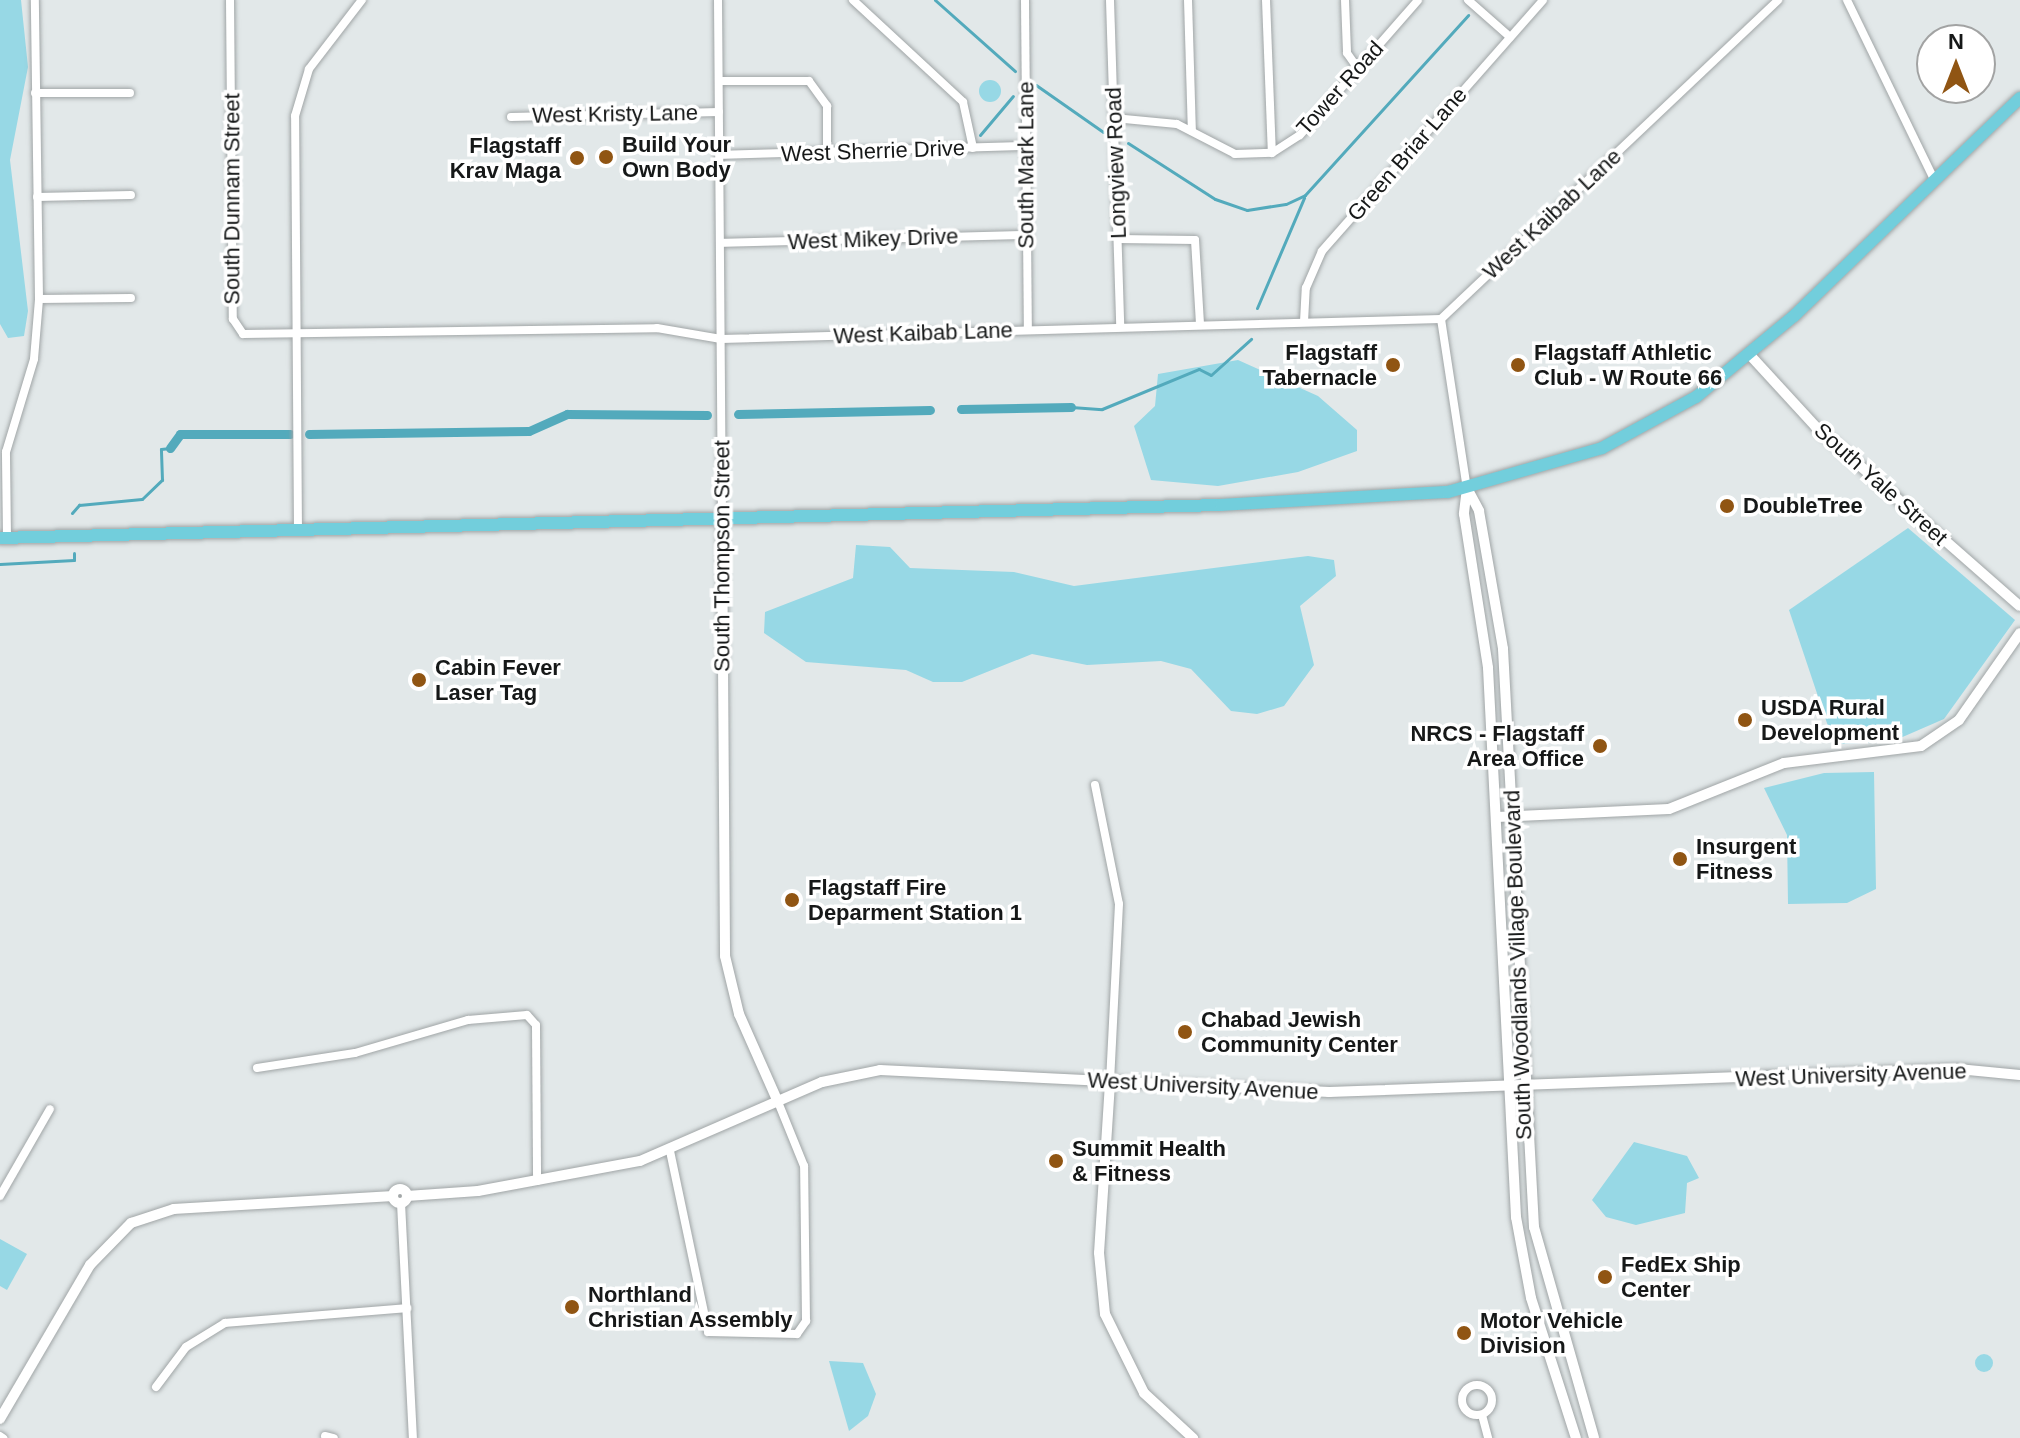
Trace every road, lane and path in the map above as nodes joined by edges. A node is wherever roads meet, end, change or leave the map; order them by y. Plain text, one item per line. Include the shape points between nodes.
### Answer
1 (35, 0) edge
2 (230, 0) edge
3 (362, 0) edge
4 (718, 0) edge
5 (853, 0) edge
6 (1025, 0) edge
7 (1110, 0) edge
8 (1188, 0) edge
9 (1266, 0) edge
10 (1345, 0) edge
11 (1418, 0) edge
12 (1468, 0) edge
13 (1543, 0) edge
14 (1778, 0) edge
15 (1847, 0) edge
16 (1510, 37) junction
17 (1358, 69) junction
18 (719, 81) junction
19 (35, 93) junction
20 (130, 93) dead end
21 (2020, 98) edge
22 (719, 112) junction
23 (511, 117) dead end
24 (1114, 118) junction
25 (1192, 131) junction
26 (1026, 146) junction
27 (973, 148) junction
28 (827, 152) junction
29 (1272, 153) junction
30 (720, 155) junction
31 (1935, 182) junction
32 (131, 195) dead end
33 (37, 197) junction
34 (1027, 235) junction
35 (1118, 239) junction
36 (720, 243) junction
37 (131, 298) dead end
38 (39, 299) junction
39 (1441, 319) junction
40 (1304, 322) junction
41 (1200, 323) junction
42 (1120, 325) junction
43 (1028, 330) junction
44 (300, 338) junction
45 (721, 339) junction
46 (1750, 355) junction
47 (0, 420) edge
48 (13, 424) junction
49 (1467, 488) junction
50 (722, 518) junction
51 (298, 532) junction
52 (3, 538) edge
53 (2020, 606) edge
54 (2020, 633) edge
55 (1095, 785) dead end
56 (1497, 817) junction
57 (1513, 817) junction
58 (257, 1068) dead end
59 (2020, 1075) edge
60 (1110, 1083) junction
61 (1524, 1088) junction
62 (1507, 1089) junction
63 (778, 1102) junction
64 (50, 1109) dead end
65 (670, 1151) junction
66 (537, 1181) junction
67 (0, 1196) edge
68 (400, 1198) junction
69 (407, 1308) junction
70 (156, 1387) dead end
71 (1482, 1415) dead end
72 (0, 1419) edge
73 (413, 1438) edge
74 (1193, 1438) edge
75 (1488, 1438) edge
76 (1576, 1438) edge
77 (1594, 1438) edge

1 - 19 street
2 - 44 street, South Dunnam Street via 233,319 252,337
3 - 44 street via 298,96
4 - 18 street, South Thompson Street
5 - 27 street via 963,102
6 - 26 street, South Mark Lane
7 - 24 street, Longview Road
8 - 25 street
9 - 29 street
10 - 17 street via 1347,53
11 - 17 street, Tower Road
12 - 16 street
13 - 16 street, Green Briar Lane
14 - 39 street, West Kaibab Lane
15 - 31 street
16 - 40 street, Green Briar Lane via 1322,251 1306,288
17 - 29 street, Tower Road via 1300,135
18 - 22 street, South Thompson Street
18 - 28 street via 809,81 827,106
19 - 20 street
19 - 33 street
21 - 31 main road
22 - 23 street, West Kristy Lane
22 - 30 street, South Thompson Street
24 - 25 street
24 - 35 street, Longview Road
25 - 29 street via 1235,154
26 - 27 street, West Sherrie Drive
26 - 34 street, South Mark Lane
27 - 28 street, West Sherrie Drive
28 - 30 street, West Sherrie Drive
30 - 36 street, South Thompson Street
31 - 46 main road
32 - 33 street
33 - 38 street
34 - 36 street, West Mikey Drive
34 - 43 street, South Mark Lane
35 - 41 street via 1195,240
35 - 42 street, Longview Road
36 - 45 street, South Thompson Street
37 - 38 street
38 - 48 street via 34,359
39 - 40 street, West Kaibab Lane
39 - 49 street, South Woodlands Village Boulevard
40 - 41 street, West Kaibab Lane
41 - 42 street, West Kaibab Lane
42 - 43 street, West Kaibab Lane
43 - 45 street, West Kaibab Lane
44 - 45 street, West Kaibab Lane via 657,328
44 - 51 street
45 - 50 street, South Thompson Street
46 - 49 main road via 1622,440
46 - 53 street, South Yale Street via 1816,427
47 - 48 street
48 - 52 street
49 - 50 main road via 1291,503
49 - 56 street, South Woodlands Village Boulevard
49 - 57 street, South Woodlands Village Boulevard via 1479,511 1503,649
50 - 51 main road
50 - 63 street, South Thompson Street via 725,956 739,1014
51 - 52 main road
54 - 57 street via 1965,713 1921,746 1784,763 1669,809
55 - 60 street via 1119,904
56 - 57 street
56 - 62 street, South Woodlands Village Boulevard
57 - 61 street, South Woodlands Village Boulevard
58 - 66 street via 355,1053 468,1020 527,1015 536,1025
59 - 61 street, West University Avenue via 1958,1069
60 - 62 street, West University Avenue via 1329,1092
60 - 63 street, West University Avenue via 880,1070 836,1077
60 - 74 street via 1099,1253 1105,1314 1144,1393
61 - 62 street, West University Avenue
61 - 77 street, South Woodlands Village Boulevard via 1537,1247
62 - 76 street, South Woodlands Village Boulevard via 1520,1249
63 - 65 street, West University Avenue
63 - 65 street via 804,1166 806,1321 797,1334 708,1332
64 - 67 street
65 - 66 street, West University Avenue
66 - 68 street, West University Avenue
68 - 69 street
68 - 72 street, West University Avenue via 174,1209 131,1223 90,1265
69 - 70 street via 225,1323 186,1347
69 - 73 street
71 - 75 street

